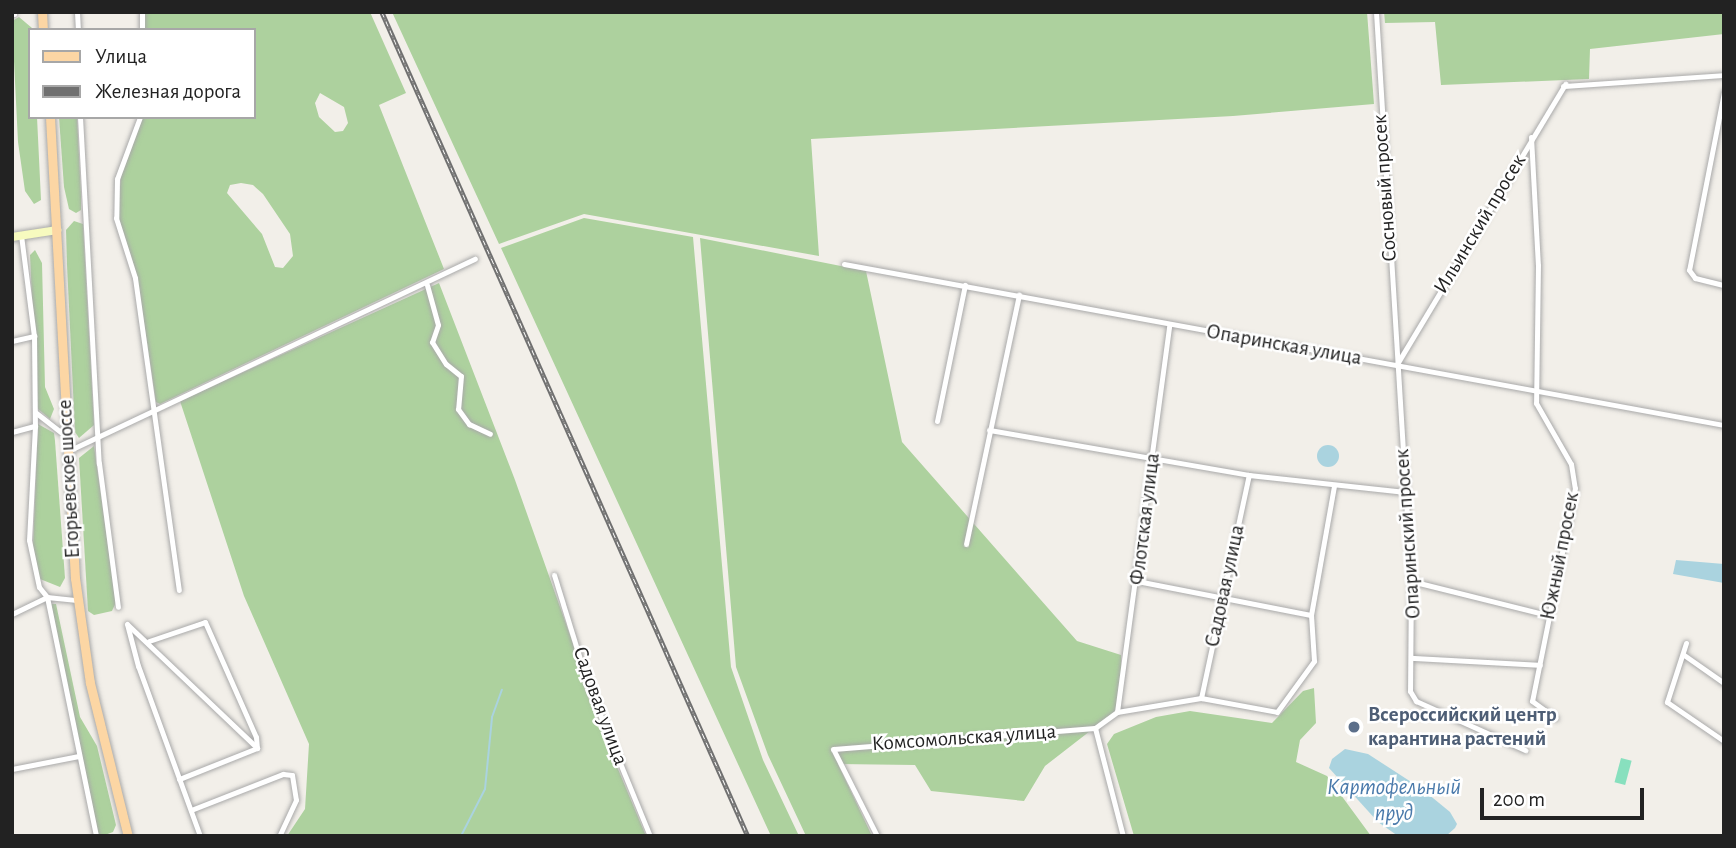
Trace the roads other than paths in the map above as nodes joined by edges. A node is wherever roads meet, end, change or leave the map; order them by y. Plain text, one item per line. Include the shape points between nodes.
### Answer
1 (1376, 12) edge
2 (1724, 75) edge
3 (1724, 92) edge
4 (50, 119) edge
5 (79, 119) edge
6 (139, 119) edge
7 (1531, 137) junction
8 (1713, 158) junction
9 (1724, 159) edge
10 (57, 230) junction
11 (17, 236) edge
12 (475, 259) dead end
13 (844, 264) dead end
14 (427, 285) junction
15 (965, 285) junction
16 (1724, 285) edge
17 (1019, 295) junction
18 (1169, 325) junction
19 (34, 336) junction
20 (12, 341) edge
21 (1397, 364) junction
22 (1538, 390) junction
23 (156, 408) junction
24 (35, 412) junction
25 (937, 421) dead end
26 (1724, 425) edge
27 (35, 426) junction
28 (989, 430) junction
29 (12, 432) edge
30 (490, 434) dead end
31 (97, 435) junction
32 (67, 437) junction
33 (68, 451) junction
34 (1152, 458) junction
35 (1249, 475) junction
36 (1334, 486) junction
37 (1405, 492) junction
38 (965, 544) dead end
39 (554, 575) dead end
40 (1137, 581) junction
41 (1411, 581) junction
42 (179, 590) dead end
43 (47, 597) junction
44 (1223, 598) junction
45 (77, 600) junction
46 (118, 607) dead end
47 (12, 614) edge
48 (1311, 615) junction
49 (1547, 615) junction
50 (149, 641) junction
51 (1686, 643) dead end
52 (1684, 655) junction
53 (1412, 657) junction
54 (1541, 664) junction
55 (1724, 682) edge
56 (1201, 698) junction
57 (1117, 712) junction
58 (1555, 718) dead end
59 (1095, 728) junction
60 (1724, 741) edge
61 (257, 748) junction
62 (1525, 750) dead end
63 (79, 756) junction
64 (12, 769) edge
65 (178, 779) junction
66 (191, 810) junction
67 (96, 836) edge
68 (128, 836) edge
69 (200, 836) edge
70 (279, 836) edge
71 (650, 836) edge
72 (877, 836) edge
73 (1123, 836) edge

1 - 21 street, Сосновый просек
2 - 7 street, Ильинский просек via 1564,85
3 - 8 street
4 - 10 main road, Егорьевское шоссе
5 - 31 street
6 - 23 street via 122,159 114,199 120,239 135,278
7 - 21 street, Ильинский просек
7 - 22 street, Южный просек
8 - 9 street
8 - 16 street via 1689,270 1695,278
10 - 11 main road
10 - 32 main road, Егорьевское шоссе
11 - 19 street
12 - 14 street
13 - 15 street, Опаринская улица
14 - 23 street
14 - 30 street via 438,325 432,342 446,364 461,376 458,409 469,424
15 - 17 street, Опаринская улица
15 - 25 street
17 - 18 street, Опаринская улица
17 - 28 street
18 - 21 street, Опаринская улица
18 - 34 street, Флотская улица
19 - 20 street
19 - 24 street
21 - 22 street, Опаринская улица
21 - 37 street, Опаринский просек
22 - 26 street, Опаринская улица
22 - 49 street, Южный просек via 1536,402 1571,464 1575,488
23 - 31 street
23 - 42 street
24 - 27 street
24 - 32 street
27 - 29 street
27 - 43 street via 29,540 38,587
28 - 34 street
28 - 38 street
31 - 33 street
31 - 46 street
32 - 33 main road, Егорьевское шоссе
33 - 45 main road, Егорьевское шоссе
34 - 35 street
34 - 40 street, Флотская улица
35 - 36 street
35 - 44 street, Садовая улица
36 - 37 street
36 - 48 street
37 - 41 street, Опаринский просек
39 - 71 street, Садовая улица via 588,685
40 - 44 street
40 - 57 street, Флотская улица
41 - 49 street
41 - 53 street, Опаринский просек
43 - 45 street
43 - 47 street
43 - 63 street
44 - 48 street
44 - 56 street, Садовая улица
45 - 68 main road, Егорьевское шоссе via 90,683
48 - 56 street via 1314,661 1277,712
49 - 54 street, Южный просек
50 - 61 street
50 - 61 street via 205,622
50 - 65 street via 127,624
51 - 52 street
52 - 55 street
52 - 60 street via 1667,702
53 - 54 street
53 - 62 street, Опаринский просек via 1410,691 1416,701
54 - 58 street, Южный просек via 1532,701
56 - 57 street
57 - 59 street
59 - 72 street, Комсомольская улица via 833,749
59 - 73 street
61 - 65 street
63 - 64 street
63 - 67 street
65 - 66 street
66 - 69 street
66 - 70 street via 282,774 292,775 296,800

